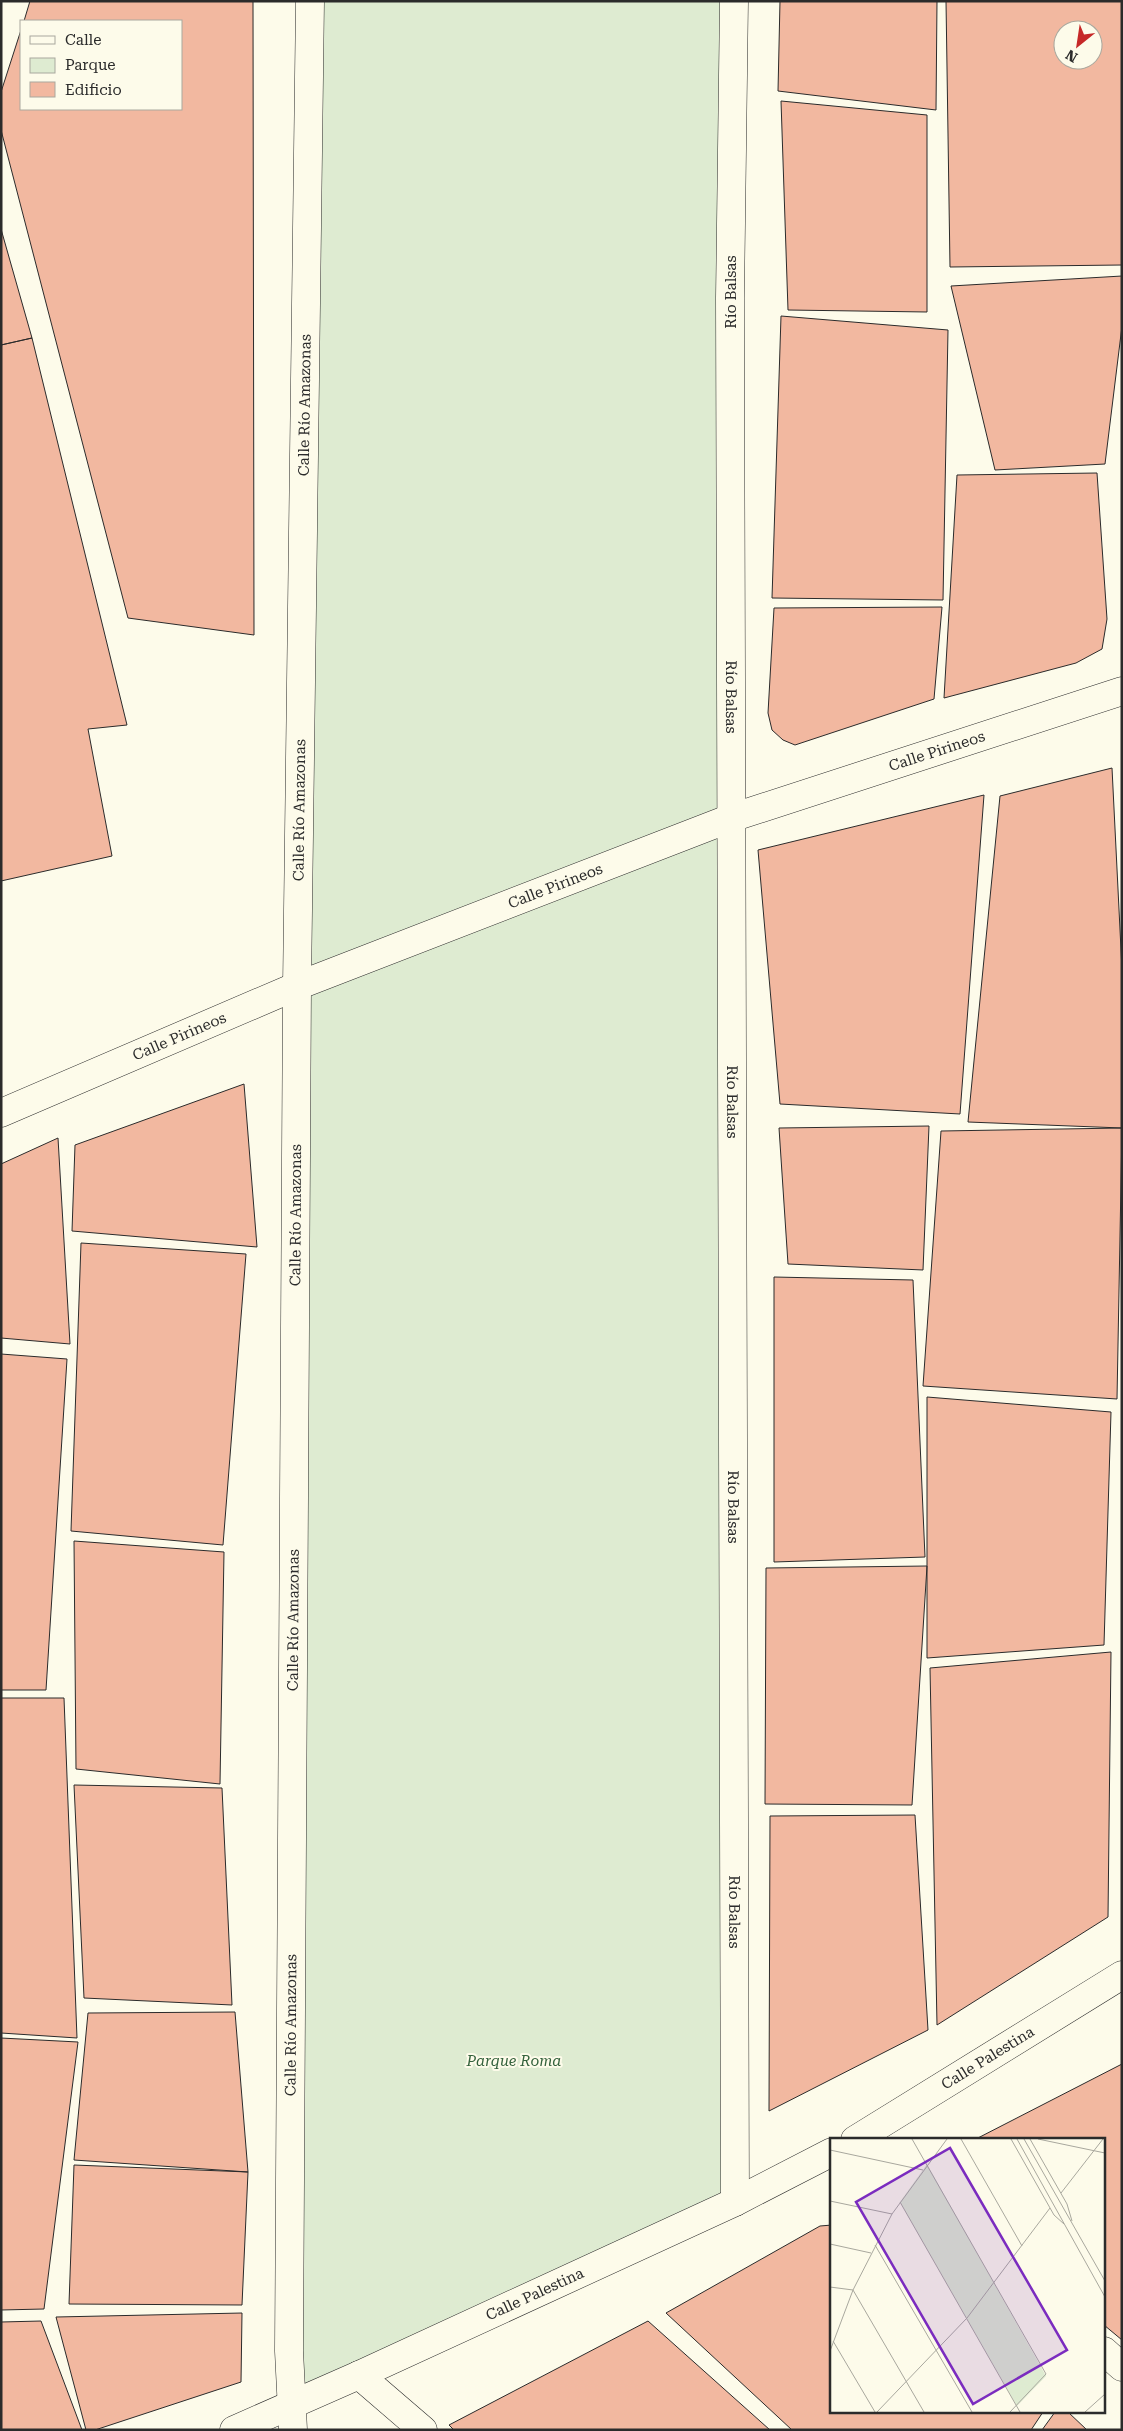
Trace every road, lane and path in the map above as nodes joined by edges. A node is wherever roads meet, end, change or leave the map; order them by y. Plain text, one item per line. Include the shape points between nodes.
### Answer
1 (310, 1) edge
2 (734, 1) edge
3 (1122, 691) edge
4 (730, 818) junction
5 (297, 986) junction
6 (1, 1113) edge
7 (1122, 1975) edge
8 (861, 2138) edge
9 (830, 2153) edge
10 (735, 2202) junction
11 (1106, 2353) edge
12 (1122, 2367) edge
13 (359, 2375) junction
14 (293, 2417) edge
15 (234, 2430) edge
16 (423, 2430) edge

1 - 5 street, Calle Río Amazonas
2 - 4 street, Río Balsas via 730,298
3 - 4 street, Calle Pirineos
4 - 5 street, Calle Pirineos
4 - 10 street, Río Balsas
5 - 6 street, Calle Pirineos
5 - 14 street, Calle Río Amazonas via 288,2351
7 - 8 street, Calle Palestina
9 - 10 street, Calle Palestina
10 - 13 street, Calle Palestina
11 - 12 street
13 - 14 street, Calle Palestina
13 - 16 street
14 - 15 street, Calle Palestina

